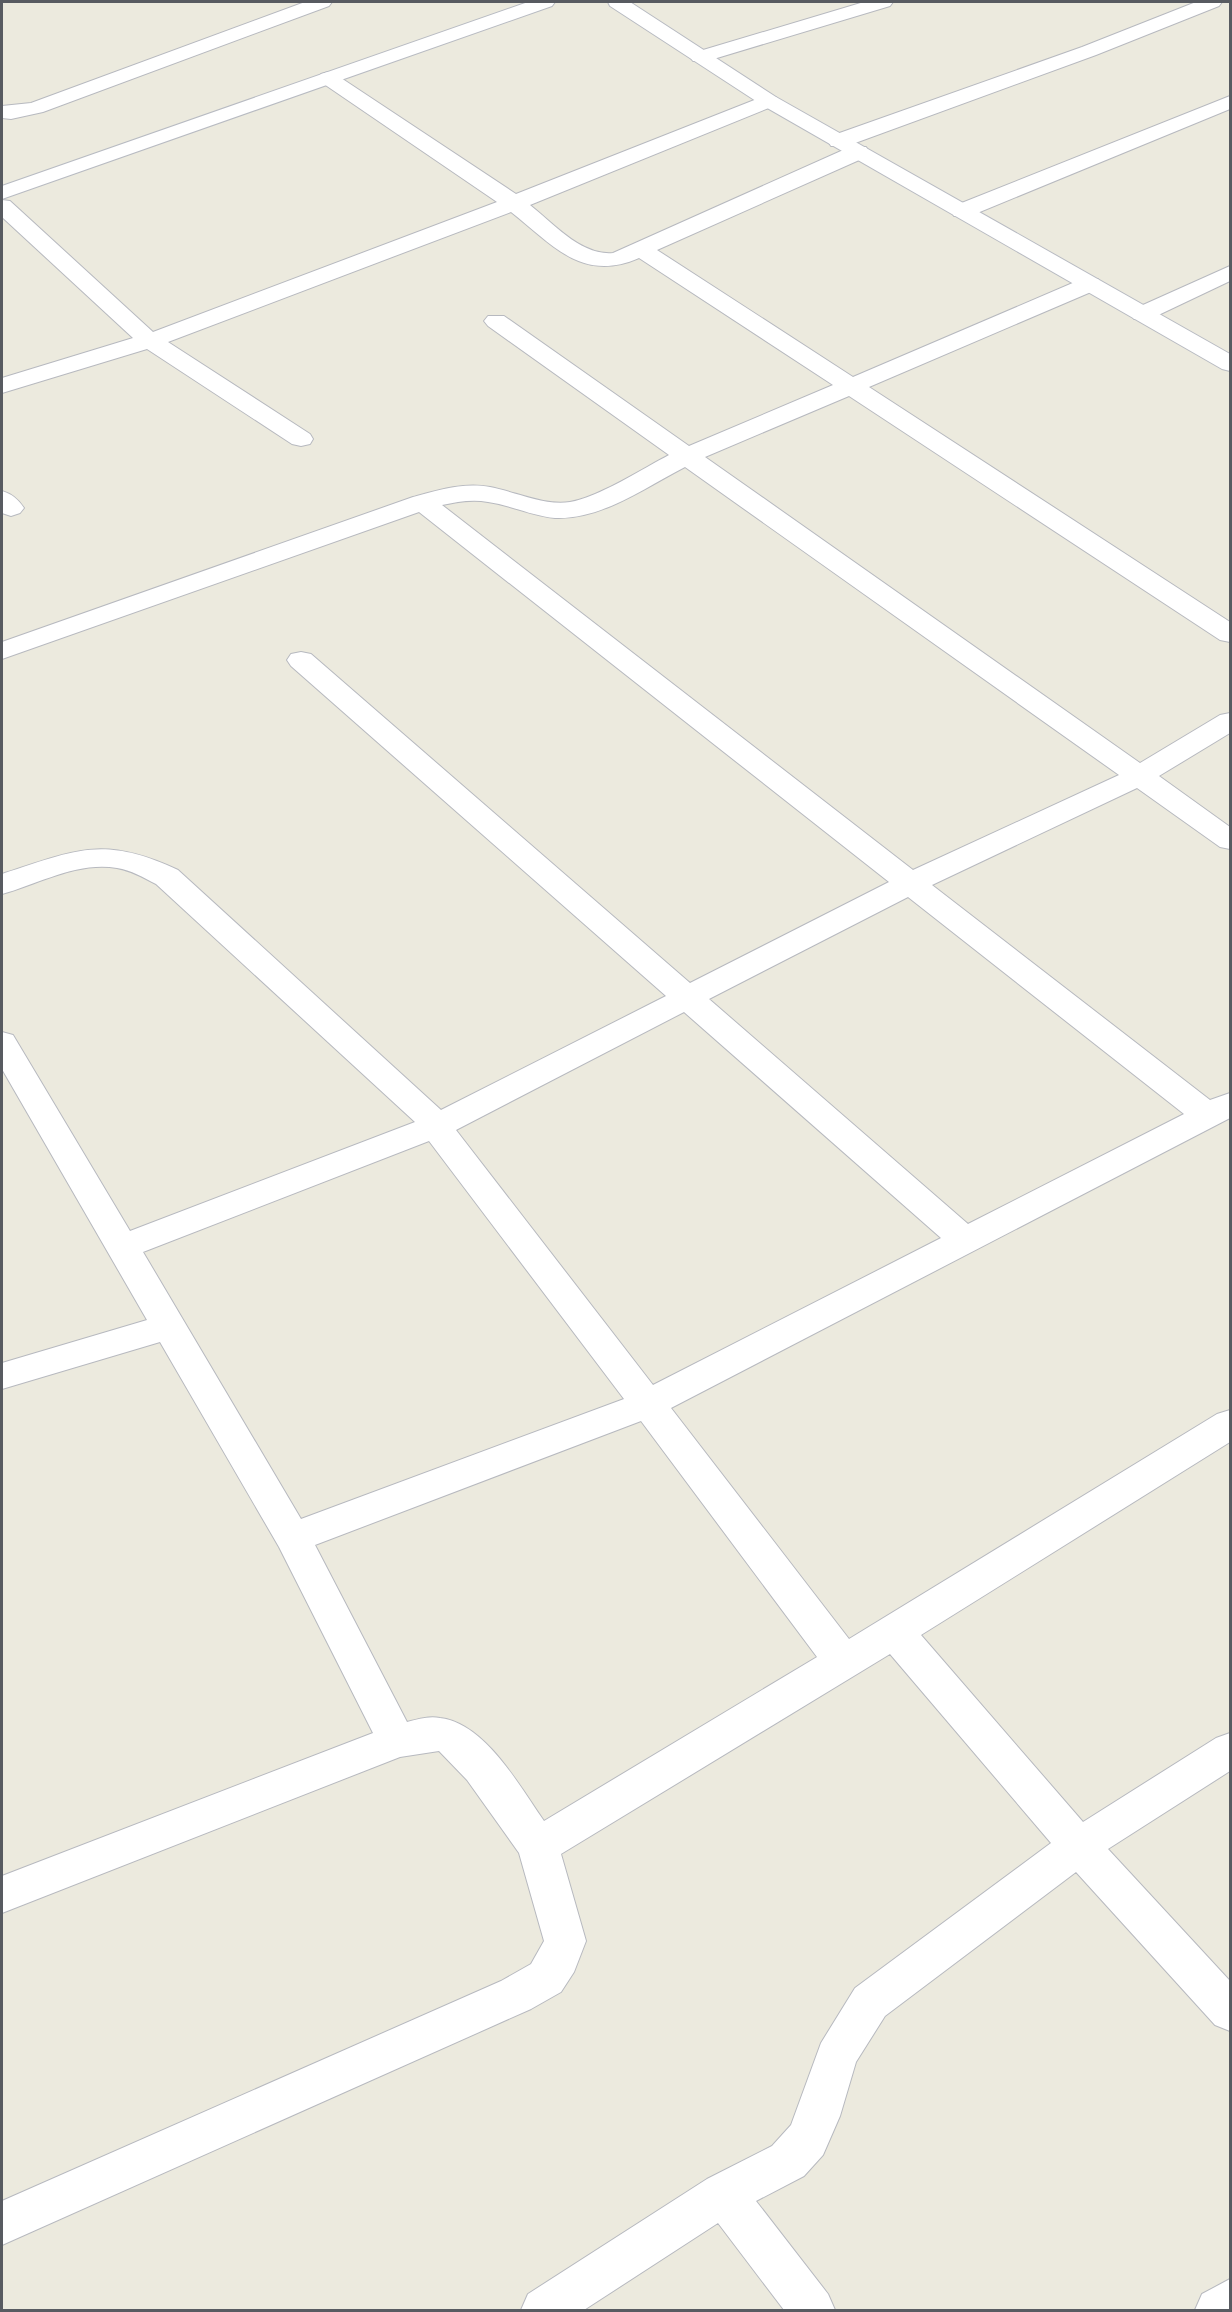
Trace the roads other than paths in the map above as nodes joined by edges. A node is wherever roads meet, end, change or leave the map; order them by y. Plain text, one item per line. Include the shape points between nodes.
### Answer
1 (322, 2) edge
2 (545, 2) edge
3 (617, 2) edge
4 (883, 2) edge
5 (1212, 2) edge
6 (700, 57) junction
7 (328, 78) junction
8 (769, 101) junction
9 (1230, 102) edge
10 (2, 112) edge
11 (839, 141) junction
12 (858, 152) junction
13 (2, 193) edge
14 (514, 203) junction
15 (2, 206) edge
16 (962, 212) junction
17 (642, 249) junction
18 (1230, 273) edge
19 (1090, 284) junction
20 (1142, 314) junction
21 (496, 321) dead end
22 (150, 341) junction
23 (1230, 364) edge
24 (2, 386) edge
25 (854, 387) junction
26 (301, 440) dead end
27 (687, 456) junction
28 (422, 502) junction
29 (1230, 634) edge
30 (2, 651) edge
31 (302, 660) dead end
32 (1230, 721) edge
33 (1140, 776) junction
34 (1230, 840) edge
35 (911, 883) junction
36 (2, 884) edge
37 (688, 998) junction
38 (2, 1043) edge
39 (1220, 1110) edge
40 (436, 1126) junction
41 (966, 1241) junction
42 (122, 1247) junction
43 (168, 1327) junction
44 (2, 1376) edge
45 (648, 1404) junction
46 (1230, 1424) edge
47 (293, 1538) junction
48 (895, 1632) junction
49 (843, 1661) junction
50 (397, 1741) junction
51 (1230, 1750) edge
52 (538, 1846) junction
53 (1079, 1846) junction
54 (2, 1895) edge
55 (1230, 2011) edge
56 (723, 2194) junction
57 (2, 2223) edge
58 (1230, 2302) edge
59 (544, 2310) edge
60 (812, 2310) edge
61 (1218, 2310) edge

1 - 10 street via 36,108
2 - 7 street
3 - 6 street
4 - 6 street
5 - 11 street
6 - 8 street
7 - 13 street
7 - 14 street
8 - 11 street
8 - 14 street
9 - 16 street
11 - 12 street
12 - 16 street
12 - 17 street
14 - 17 street via 588,258 618,259
14 - 22 street
15 - 22 street
16 - 19 street
17 - 25 street
18 - 20 street
19 - 20 street
19 - 25 street
20 - 23 street
21 - 27 street
22 - 24 street
22 - 26 street
25 - 27 street
25 - 29 street
27 - 28 street via 595,503 572,510 540,509 488,494 464,493
27 - 33 street
28 - 30 street
28 - 35 street
31 - 37 street
32 - 33 street
33 - 34 street
33 - 35 street
35 - 37 street
35 - 39 street
36 - 40 street via 84,860 113,858 145,866 166,877
37 - 40 street
37 - 41 street
38 - 42 street
39 - 41 street
40 - 42 street
40 - 45 street
41 - 45 street
42 - 43 street
43 - 44 street
43 - 47 street
45 - 47 street
45 - 49 street
46 - 48 street
47 - 50 street
48 - 49 street
48 - 53 street
49 - 52 street
50 - 52 street via 437,1734 454,1738
50 - 54 street
51 - 53 street
52 - 57 street via 565,1941 546,1978 516,1995
53 - 55 street
53 - 56 street via 870,2002 836,2057 807,2140 788,2162
56 - 59 street
56 - 60 street
58 - 61 street

